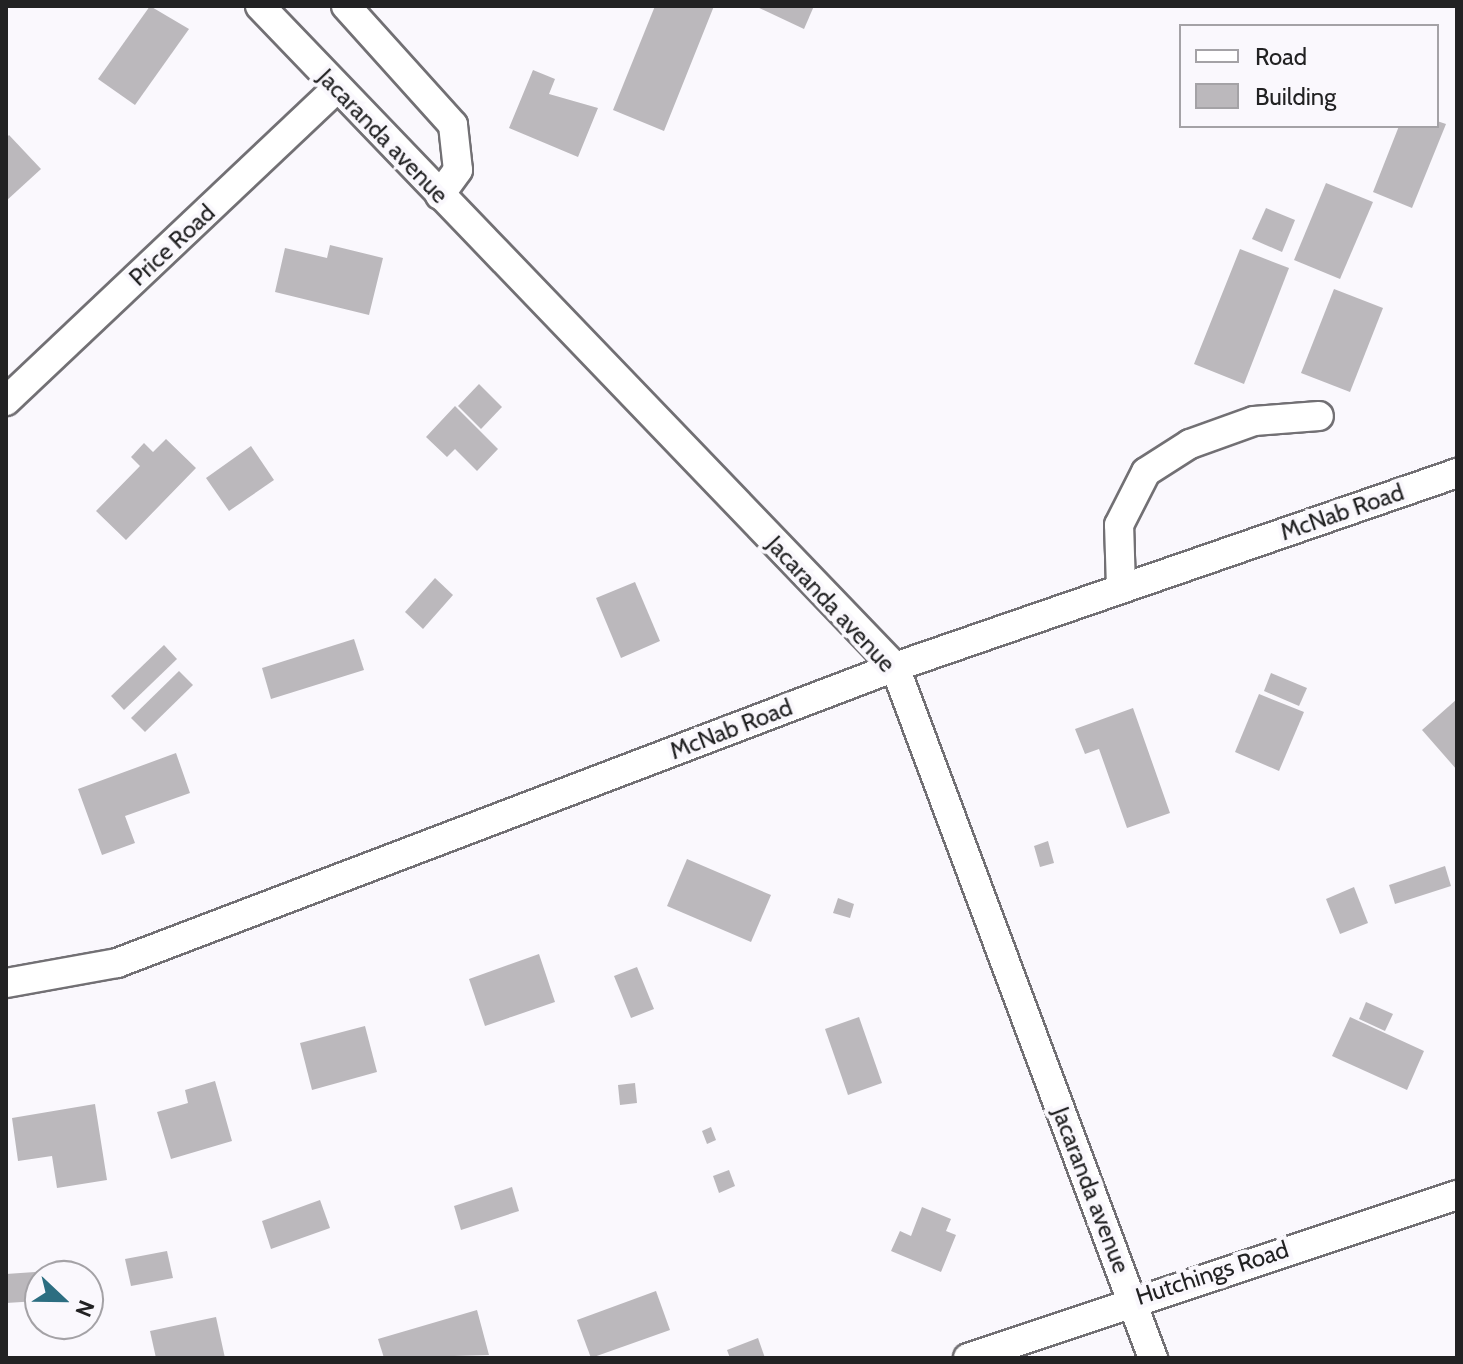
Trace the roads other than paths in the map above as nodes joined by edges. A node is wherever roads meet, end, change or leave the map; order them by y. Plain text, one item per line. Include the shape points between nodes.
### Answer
1 (260, 6) edge
2 (346, 6) edge
3 (337, 88) junction
4 (440, 195) junction
5 (6, 401) edge
6 (1319, 416) dead end
7 (1457, 473) edge
8 (1121, 587) junction
9 (895, 667) junction
10 (6, 983) edge
11 (1457, 1195) edge
12 (1131, 1299) junction
13 (968, 1358) edge
14 (1153, 1358) edge

1 - 3 street, Jacaranda avenue
2 - 4 street via 453,125 458,170
3 - 4 street, Jacaranda avenue
3 - 5 street, Price Road
4 - 9 street, Jacaranda avenue
6 - 8 street via 1254,421 1190,444 1146,472 1119,525
7 - 8 street, McNab Road
8 - 9 street, McNab Road
9 - 10 street, McNab Road via 117,963
9 - 12 street, Jacaranda avenue
11 - 12 street, Hutchings Road
12 - 13 street, Hutchings Road
12 - 14 street, Jacaranda avenue

